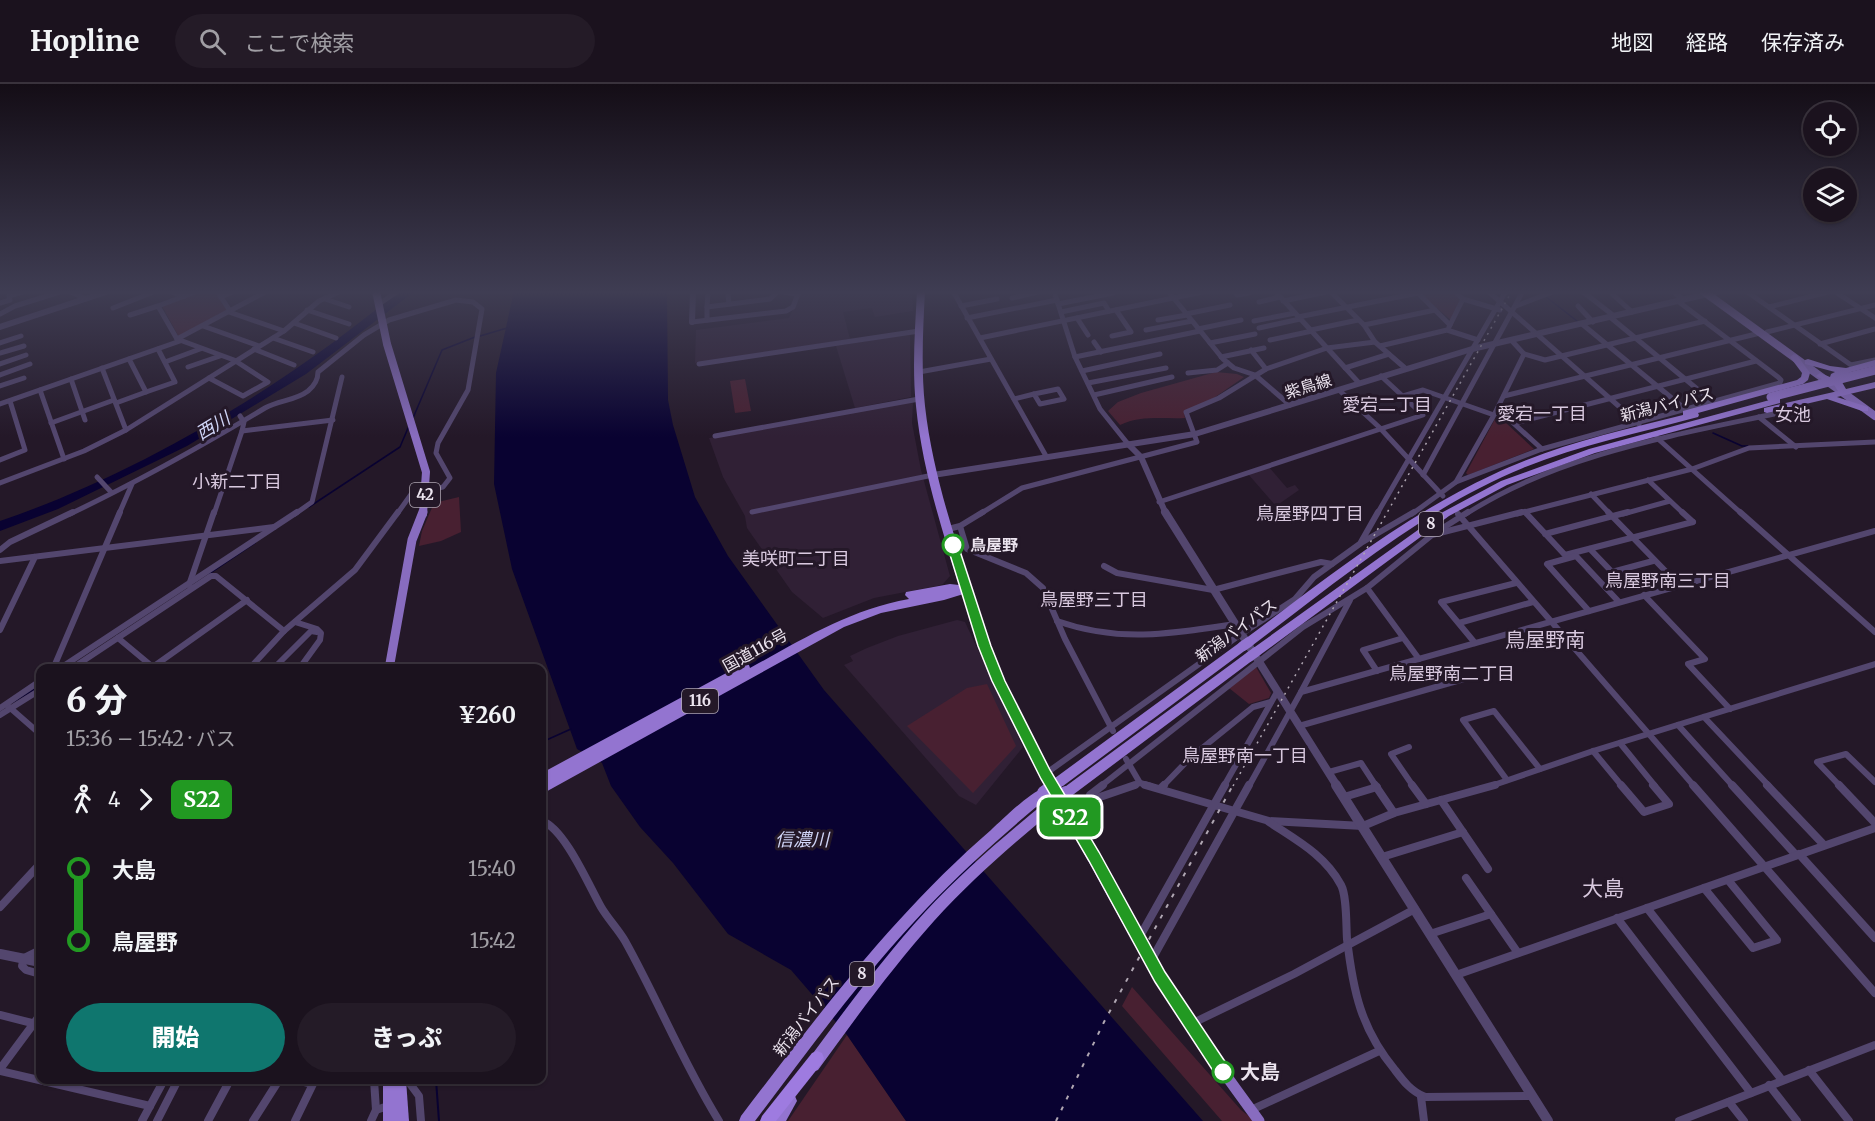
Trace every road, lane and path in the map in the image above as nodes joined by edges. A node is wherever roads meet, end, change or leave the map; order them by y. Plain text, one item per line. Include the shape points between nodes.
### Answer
1 (237, 339) edge
2 (271, 339) edge
3 (277, 339) edge
4 (359, 339) edge
5 (386, 339) edge
6 (477, 339) edge
7 (863, 339) edge
8 (919, 339) edge
9 (981, 339) edge
10 (1070, 339) edge
11 (1157, 339) edge
12 (1206, 339) edge
13 (1231, 339) edge
14 (1319, 339) edge
15 (1373, 339) edge
16 (1404, 339) edge
17 (1496, 339) edge
18 (1519, 339) edge
19 (1542, 339) edge
20 (1600, 339) edge
21 (1628, 339) edge
22 (1637, 339) edge
23 (1738, 339) edge
24 (1772, 339) edge
25 (1774, 339) edge
26 (1814, 339) edge
27 (1837, 339) edge
28 (179, 340) joint
29 (1478, 340) edge
30 (1512, 341) junction
31 (1731, 341) junction
32 (1094, 342) dead end
33 (1375, 342) junction
34 (1210, 344) junction
35 (1606, 344) junction
36 (1820, 344) junction
37 (1492, 345) junction
38 (24, 346) dead end
39 (1380, 346) junction
40 (257, 347) junction
41 (1264, 348) dead end
42 (1327, 348) junction
43 (158, 349) junction
44 (201, 349) junction
45 (1472, 349) junction
46 (1251, 350) junction
47 (313, 352) dead end
48 (1101, 352) junction
49 (0, 353) edge
50 (1160, 354) dead end
51 (1389, 354) junction
52 (1524, 354) junction
53 (26, 355) dead end
54 (220, 356) junction
55 (1561, 356) junction
56 (1075, 357) junction
57 (1221, 357) junction
58 (1794, 357) junction
59 (1659, 358) junction
60 (129, 359) junction
61 (991, 359) junction
62 (234, 360) junction
63 (1756, 361) junction
64 (165, 362) junction
65 (1808, 362) junction
66 (1875, 362) edge
67 (1228, 363) junction
68 (0, 364) edge
69 (30, 364) dead end
70 (699, 364) dead end
71 (294, 365) dead end
72 (1632, 365) junction
73 (1849, 367) junction
74 (102, 368) junction
75 (188, 368) dead end
76 (1166, 368) dead end
77 (1345, 368) junction
78 (1405, 368) junction
79 (1266, 369) junction
80 (1875, 370) edge
81 (1082, 371) junction
82 (919, 372) junction
83 (1188, 374) dead end
84 (0, 375) edge
85 (1255, 375) junction
86 (1381, 376) junction
87 (1875, 376) edge
88 (342, 377) dead end
89 (1172, 377) dead end
90 (1585, 377) junction
91 (24, 378) dead end
92 (209, 378) junction
93 (71, 379) junction
94 (1685, 379) junction
95 (1088, 383) junction
96 (1359, 383) junction
97 (1784, 383) junction
98 (1834, 383) junction
99 (1875, 385) edge
100 (0, 386) edge
101 (1657, 386) junction
102 (40, 390) junction
103 (1339, 390) junction
104 (146, 392) junction
105 (1034, 394) junction
106 (1094, 395) junction
107 (1403, 396) junction
108 (1504, 396) junction
109 (1445, 398) junction
110 (1610, 398) junction
111 (920, 399) junction
112 (1014, 399) junction
113 (1774, 399) junction
114 (1816, 399) junction
115 (10, 401) junction
116 (115, 401) junction
117 (1713, 402) junction
118 (0, 404) edge
119 (1461, 404) junction
120 (1794, 404) junction
121 (1290, 405) junction
122 (1870, 407) edge
123 (1685, 409) junction
124 (82, 411) junction
125 (1494, 415) junction
126 (240, 416) dead end
127 (1875, 416) edge
128 (1759, 417) junction
129 (85, 420) dead end
130 (333, 420) junction
131 (244, 422) junction
132 (51, 423) junction
133 (1515, 423) junction
134 (1638, 423) junction
135 (1380, 428) junction
136 (126, 430) junction
137 (242, 430) junction
138 (1195, 434) junction
139 (1617, 435) junction
140 (716, 436) dead end
141 (1658, 439) junction
142 (1629, 441) junction
143 (1875, 442) edge
144 (1128, 444) junction
145 (1796, 447) junction
146 (1542, 449) junction
147 (1046, 456) junction
148 (1140, 457) junction
149 (64, 459) junction
150 (0, 460) edge
151 (1410, 460) junction
152 (1692, 469) junction
153 (1423, 475) junction
154 (933, 476) junction
155 (97, 477) dead end
156 (1648, 480) junction
157 (1456, 482) junction
158 (0, 483) edge
159 (132, 484) junction
160 (425, 490) junction
161 (111, 492) junction
162 (1442, 494) junction
163 (1591, 494) junction
164 (1670, 501) junction
165 (1159, 502) junction
166 (752, 512) dead end
167 (1524, 512) junction
168 (1459, 515) junction
169 (1611, 517) junction
170 (277, 526) junction
171 (960, 526) junction
172 (1469, 527) junction
173 (948, 529) junction
174 (1875, 531) edge
175 (1545, 534) junction
176 (1432, 535) junction
177 (205, 536) junction
178 (1633, 538) junction
179 (0, 540) edge
180 (10, 543) junction
181 (1361, 543) junction
182 (105, 549) junction
183 (1590, 549) junction
184 (0, 550) edge
185 (1789, 555) junction
186 (35, 557) junction
187 (1653, 561) junction
188 (0, 562) edge
189 (1332, 564) junction
190 (1104, 566) dead end
191 (1516, 583) junction
192 (1679, 585) junction
193 (190, 587) junction
194 (1367, 588) junction
195 (966, 589) junction
196 (1214, 590) junction
197 (1644, 595) junction
198 (1351, 598) junction
199 (247, 600) junction
200 (1533, 602) junction
201 (1619, 602) junction
202 (1589, 611) junction
203 (859, 612) junction
204 (1057, 621) junction
205 (295, 622) junction
206 (1550, 622) junction
207 (1459, 623) junction
208 (1235, 624) junction
209 (0, 630) edge
210 (284, 631) junction
211 (320, 632) junction
212 (1875, 632) edge
213 (118, 638) junction
214 (1403, 638) junction
215 (1475, 643) junction
216 (1249, 649) junction
217 (1419, 659) junction
218 (55, 664) edge
219 (67, 664) edge
220 (79, 664) edge
221 (148, 664) edge
222 (159, 664) edge
223 (254, 664) edge
224 (278, 664) edge
225 (303, 664) edge
226 (389, 664) edge
227 (1875, 664) edge
228 (1377, 671) junction
229 (1464, 679) dead end
230 (36, 684) edge
231 (36, 692) edge
232 (1277, 692) junction
233 (1301, 692) junction
234 (1271, 702) junction
235 (5, 707) edge
236 (1730, 709) junction
237 (1290, 712) junction
238 (0, 715) edge
239 (1704, 717) junction
240 (1678, 725) junction
241 (1299, 726) junction
242 (1112, 729) junction
243 (36, 731) edge
244 (1648, 735) junction
245 (1620, 743) junction
246 (1409, 747) dead end
247 (1593, 751) junction
248 (1127, 762) junction
249 (1540, 769) junction
250 (1329, 772) junction
251 (1045, 774) junction
252 (546, 777) edge
253 (1507, 780) junction
254 (1875, 782) edge
255 (1140, 783) junction
256 (546, 787) edge
257 (1377, 787) junction
258 (1161, 788) junction
259 (1344, 796) junction
260 (1088, 800) junction
261 (1441, 800) junction
262 (1213, 804) junction
263 (1426, 804) junction
264 (1065, 809) junction
265 (1233, 811) junction
266 (1394, 813) junction
267 (546, 822) edge
268 (1269, 822) junction
269 (1875, 823) edge
270 (1363, 826) junction
271 (1875, 828) edge
272 (1463, 832) junction
273 (1824, 845) junction
274 (985, 852) junction
275 (1798, 855) junction
276 (1383, 857) junction
277 (1766, 867) junction
278 (1488, 869) dead end
279 (36, 874) edge
280 (1466, 878) dead end
281 (1728, 880) junction
282 (1704, 888) junction
283 (0, 907) edge
284 (1647, 908) junction
285 (1415, 909) junction
286 (1491, 914) junction
287 (1617, 918) junction
288 (1430, 934) junction
289 (1875, 938) edge
290 (1139, 939) junction
291 (1349, 945) junction
292 (36, 952) edge
293 (1518, 953) junction
294 (0, 954) edge
295 (24, 958) junction
296 (36, 961) edge
297 (1151, 961) junction
298 (36, 973) edge
299 (1456, 975) junction
300 (1875, 993) edge
301 (0, 1015) edge
302 (36, 1024) edge
303 (1191, 1024) junction
304 (36, 1025) edge
305 (1875, 1045) edge
306 (1378, 1051) junction
307 (817, 1058) junction
308 (0, 1070) edge
309 (1809, 1070) junction
310 (36, 1079) edge
311 (1782, 1080) junction
312 (58, 1084) edge
313 (162, 1084) edge
314 (176, 1084) edge
315 (228, 1084) edge
316 (276, 1084) edge
317 (313, 1084) edge
318 (375, 1084) edge
319 (395, 1084) edge
320 (396, 1084) edge
321 (410, 1084) edge
322 (1769, 1085) junction
323 (1751, 1093) junction
324 (1532, 1096) junction
325 (1421, 1097) junction
326 (1729, 1101) junction
327 (150, 1106) junction
328 (1251, 1111) junction
329 (384, 1113) edge
330 (747, 1117) edge
331 (717, 1120) edge
332 (1685, 1120) edge
333 (142, 1121) edge
334 (157, 1121) edge
335 (208, 1121) edge
336 (252, 1121) edge
337 (295, 1121) edge
338 (371, 1121) edge
339 (402, 1121) edge
340 (421, 1121) edge
341 (767, 1121) edge
342 (777, 1121) edge
343 (1258, 1121) edge
344 (1424, 1121) edge
345 (1548, 1121) edge
346 (1744, 1121) edge
347 (1797, 1121) edge
348 (1849, 1121) edge

1 - 40 street
2 - 40 street
3 - 47 street
4 - 131 street via 318,372 311,389 298,398 268,406
5 - 160 main road, 42 via 426,472
6 - 160 street via 468,390 436,453 450,478 443,488
7 - 70 street
8 - 82 highway
9 - 61 street
10 - 56 street
11 - 48 street
12 - 34 street
13 - 34 street
14 - 42 street
15 - 33 street
16 - 39 street
17 - 37 street
18 - 30 street, 紫鳥線
19 - 55 street
20 - 35 street
21 - 35 street
22 - 59 street
23 - 31 street
24 - 58 main road
25 - 65 main road
26 - 36 street
27 - 36 street
28 - 43 street
28 - 44 street
29 - 45 street
30 - 37 street, 紫鳥線
30 - 52 street
31 - 59 street
31 - 63 street
32 - 48 street
33 - 39 street
33 - 42 street
34 - 57 street
35 - 55 street
35 - 72 street
36 - 73 street
37 - 45 street, 紫鳥線
37 - 119 street
38 - 49 street
39 - 51 street
40 - 62 street
40 - 71 street
41 - 46 street
42 - 77 street
42 - 79 street
43 - 60 street
43 - 64 street
44 - 54 street
44 - 64 street
45 - 78 street, 紫鳥線
45 - 109 street
46 - 57 street
46 - 79 street
48 - 56 street
50 - 81 street
51 - 77 street
51 - 78 street
52 - 55 street via 1545,360
52 - 108 street
53 - 68 street
54 - 62 street
54 - 75 street
55 - 90 street
56 - 81 street
57 - 67 street
58 - 97 highway via 1806,375 1800,382
58 - 98 main road
59 - 72 street
59 - 94 street
60 - 74 street
60 - 104 street
61 - 82 street
61 - 112 street
62 - 92 street
62 - 92 street via 268,382 243,396
63 - 94 street
63 - 97 street
64 - 104 street via 175,382
65 - 73 highway via 1829,369
65 - 98 main road
66 - 73 highway
67 - 83 street via 1217,370
67 - 85 street
69 - 84 street
72 - 90 street
72 - 101 street
73 - 98 highway via 1834,376
74 - 93 street
74 - 116 street
76 - 95 street
77 - 96 street
78 - 86 street, 紫鳥線
79 - 85 street
80 - 113 highway, 新潟バイパス / 8, bridge
81 - 95 street
82 - 111 highway
85 - 121 street
85 - 138 street via 1219,398 1186,412
86 - 96 street, 紫鳥線
86 - 107 street
87 - 113 highway, 新潟バイパス / 8
88 - 130 street
89 - 106 street
90 - 108 street
90 - 110 street
91 - 100 street
92 - 136 street
93 - 102 street
93 - 124 street
94 - 101 street
94 - 117 street
95 - 106 street
96 - 103 street, 紫鳥線
97 - 98 highway
97 - 117 street
97 - 139 highway
98 - 99 highway
98 - 99 highway via 1849,387
98 - 114 highway
98 - 122 main road
99 - 122 highway via 1864,394
101 - 110 street
101 - 123 street
102 - 115 street
102 - 132 street
103 - 121 street, 紫鳥線
103 - 135 street
104 - 116 street
105 - 105 street via 1058,389 1064,399 1040,404
105 - 112 street
106 - 144 street via 1100,409
107 - 109 street via 1423,390
107 - 135 street via 1424,415
108 - 125 street
109 - 119 street
109 - 151 street
110 - 133 street
110 - 134 street
111 - 140 street
111 - 154 highway
112 - 147 street
113 - 139 highway, 新潟バイパス / 8
113 - 142 highway, 新潟バイパス / 8
114 - 120 highway
114 - 122 highway via 1840,399
115 - 118 street
115 - 150 street via 25,450
116 - 124 street
116 - 136 street
117 - 123 street
119 - 125 street
119 - 153 street
120 - 128 street via 1792,410
120 - 142 highway
121 - 138 street, 紫鳥線
122 - 127 main road
123 - 134 street
124 - 129 street
124 - 132 street
125 - 133 street
125 - 157 street
126 - 131 street
128 - 141 street
128 - 145 street
130 - 137 street
130 - 170 street via 312,502
131 - 137 street
131 - 159 street
132 - 149 street
133 - 146 street
134 - 146 street
135 - 151 street
135 - 165 street
136 - 149 street
137 - 177 street
138 - 144 street, 紫鳥線
138 - 148 street via 1197,442
139 - 216 highway, 新潟バイパス / 8 via 1524,464 1459,495 1412,524
141 - 152 street
141 - 168 street via 1551,472
142 - 216 highway, 新潟バイパス / 8 via 1531,471 1456,508
143 - 145 street
144 - 147 street, 紫鳥線
144 - 148 street
145 - 152 street via 1749,448
146 - 157 street
147 - 154 street, 紫鳥線
148 - 165 street
148 - 171 street via 1022,488
149 - 158 street
151 - 153 street
151 - 181 street
152 - 156 street
152 - 185 street
153 - 162 street
154 - 166 street
154 - 173 highway
155 - 161 street
156 - 163 street
156 - 164 street
157 - 162 street
159 - 161 street
159 - 182 street
160 - 205 street via 412,493 355,570
160 - 226 main road, 42 via 424,510 412,540
161 - 180 street
162 - 181 street
163 - 167 street
163 - 169 street
164 - 169 street
164 - 178 street via 1693,522
165 - 196 street
167 - 172 street
167 - 175 street
168 - 172 street
168 - 176 street
169 - 175 street
169 - 178 street
170 - 177 street
170 - 193 street
171 - 173 street
171 - 204 street via 967,549 1020,570 1043,588
172 - 176 street
172 - 191 street
173 - 195 highway
174 - 185 street
175 - 183 street via 1565,555
176 - 194 street
177 - 182 street
177 - 193 street
178 - 183 street
178 - 187 street
179 - 180 street
180 - 184 street
181 - 189 street
182 - 186 street
182 - 218 street
183 - 187 street via 1612,572
185 - 192 street
185 - 212 street
186 - 188 street
186 - 209 street
187 - 192 street
189 - 196 street via 1321,562
189 - 216 street via 1314,577
190 - 196 street via 1117,573
191 - 200 street
191 - 207 street via 1442,602
192 - 197 street
193 - 199 street via 216,576
193 - 213 street
193 - 219 street
194 - 198 street
194 - 214 street
195 - 203 highway, 国道116号 / 116 via 952,596
195 - 251 main road via 999,681
196 - 208 street
197 - 201 street
197 - 236 street via 1705,659 1688,664
198 - 216 street via 1303,627
198 - 233 street
199 - 210 street
199 - 222 street
200 - 206 street
200 - 207 street
201 - 202 street
201 - 202 street via 1575,556 1547,564
202 - 206 street
203 - 252 highway, 国道116号 / 116 via 832,620
203 - 256 highway, 国道116号 / 116
204 - 208 street via 1102,634 1140,638
204 - 242 street
205 - 210 street
205 - 211 street
206 - 215 street
206 - 244 street
207 - 215 street
208 - 216 street
210 - 223 street
211 - 224 street via 310,631
211 - 225 street via 320,640
213 - 220 street
213 - 221 street
214 - 217 street
214 - 228 street via 1363,650
215 - 217 street
216 - 232 street
216 - 242 street
216 - 248 street
216 - 274 highway, 新潟バイパス / 8, bridge
216 - 274 highway, 新潟バイパス / 8, bridge via 1044,793
217 - 228 street
227 - 236 street
228 - 233 street
229 - 241 street
230 - 235 street
231 - 235 street
232 - 234 street
232 - 237 street
233 - 237 street
234 - 258 street via 1253,707 1190,758
234 - 262 street
235 - 238 street
235 - 243 street
236 - 239 street
237 - 241 street
237 - 265 street
239 - 240 street
239 - 273 street
240 - 244 street
240 - 275 street
241 - 250 street
242 - 251 street
244 - 245 street
244 - 277 street
245 - 247 street
245 - 247 street via 1669,804 1644,812
246 - 263 street via 1391,754
247 - 249 street
248 - 255 street
248 - 260 street
249 - 253 street
249 - 253 street via 1494,711 1463,720
250 - 257 street via 1361,763
250 - 259 street
251 - 264 main road
253 - 261 street
254 - 269 street via 1846,754 1817,762
255 - 258 street
255 - 260 street
257 - 259 street
257 - 266 street
258 - 262 street
259 - 270 street
260 - 264 street
261 - 263 street
261 - 272 street
262 - 265 street
262 - 290 street
263 - 266 street
264 - 290 main road
265 - 268 street
265 - 297 street
266 - 270 street
267 - 331 street via 566,844 624,940
268 - 270 street
268 - 291 street via 1328,865 1342,887
270 - 276 street
271 - 273 street
272 - 276 street
272 - 278 street
273 - 275 street
274 - 307 highway, 新潟バイパス / 8 via 903,947
274 - 330 highway, 新潟バイパス / 8 via 896,933
275 - 277 street
275 - 289 street
276 - 285 street
277 - 281 street
277 - 300 street
279 - 283 street
280 - 286 street
281 - 282 street
281 - 282 street via 1777,940 1753,948
282 - 284 street
284 - 287 street
284 - 311 street
285 - 288 street
285 - 291 street
286 - 288 street
286 - 293 street
287 - 293 street
287 - 323 street
288 - 299 street
290 - 297 main road
291 - 303 street
291 - 306 street via 1352,982
292 - 295 street
293 - 299 street
294 - 295 street
295 - 296 street
295 - 298 street via 22,966
297 - 303 main road
299 - 324 street
301 - 302 street
303 - 328 main road
304 - 308 street
305 - 309 street
306 - 325 street
306 - 328 street
307 - 341 highway, 8
307 - 342 highway, 8
308 - 310 street
309 - 311 street
309 - 348 street
311 - 322 street
312 - 327 street
313 - 327 street
314 - 334 street
315 - 335 street
316 - 336 street
317 - 337 street
318 - 329 street
319 - 329 highway
320 - 339 highway
321 - 340 street via 419,1096
322 - 323 street
322 - 347 street
323 - 326 street
324 - 325 street
324 - 345 street
325 - 344 street
326 - 332 street
326 - 346 street
327 - 333 street
328 - 343 main road
329 - 338 street

